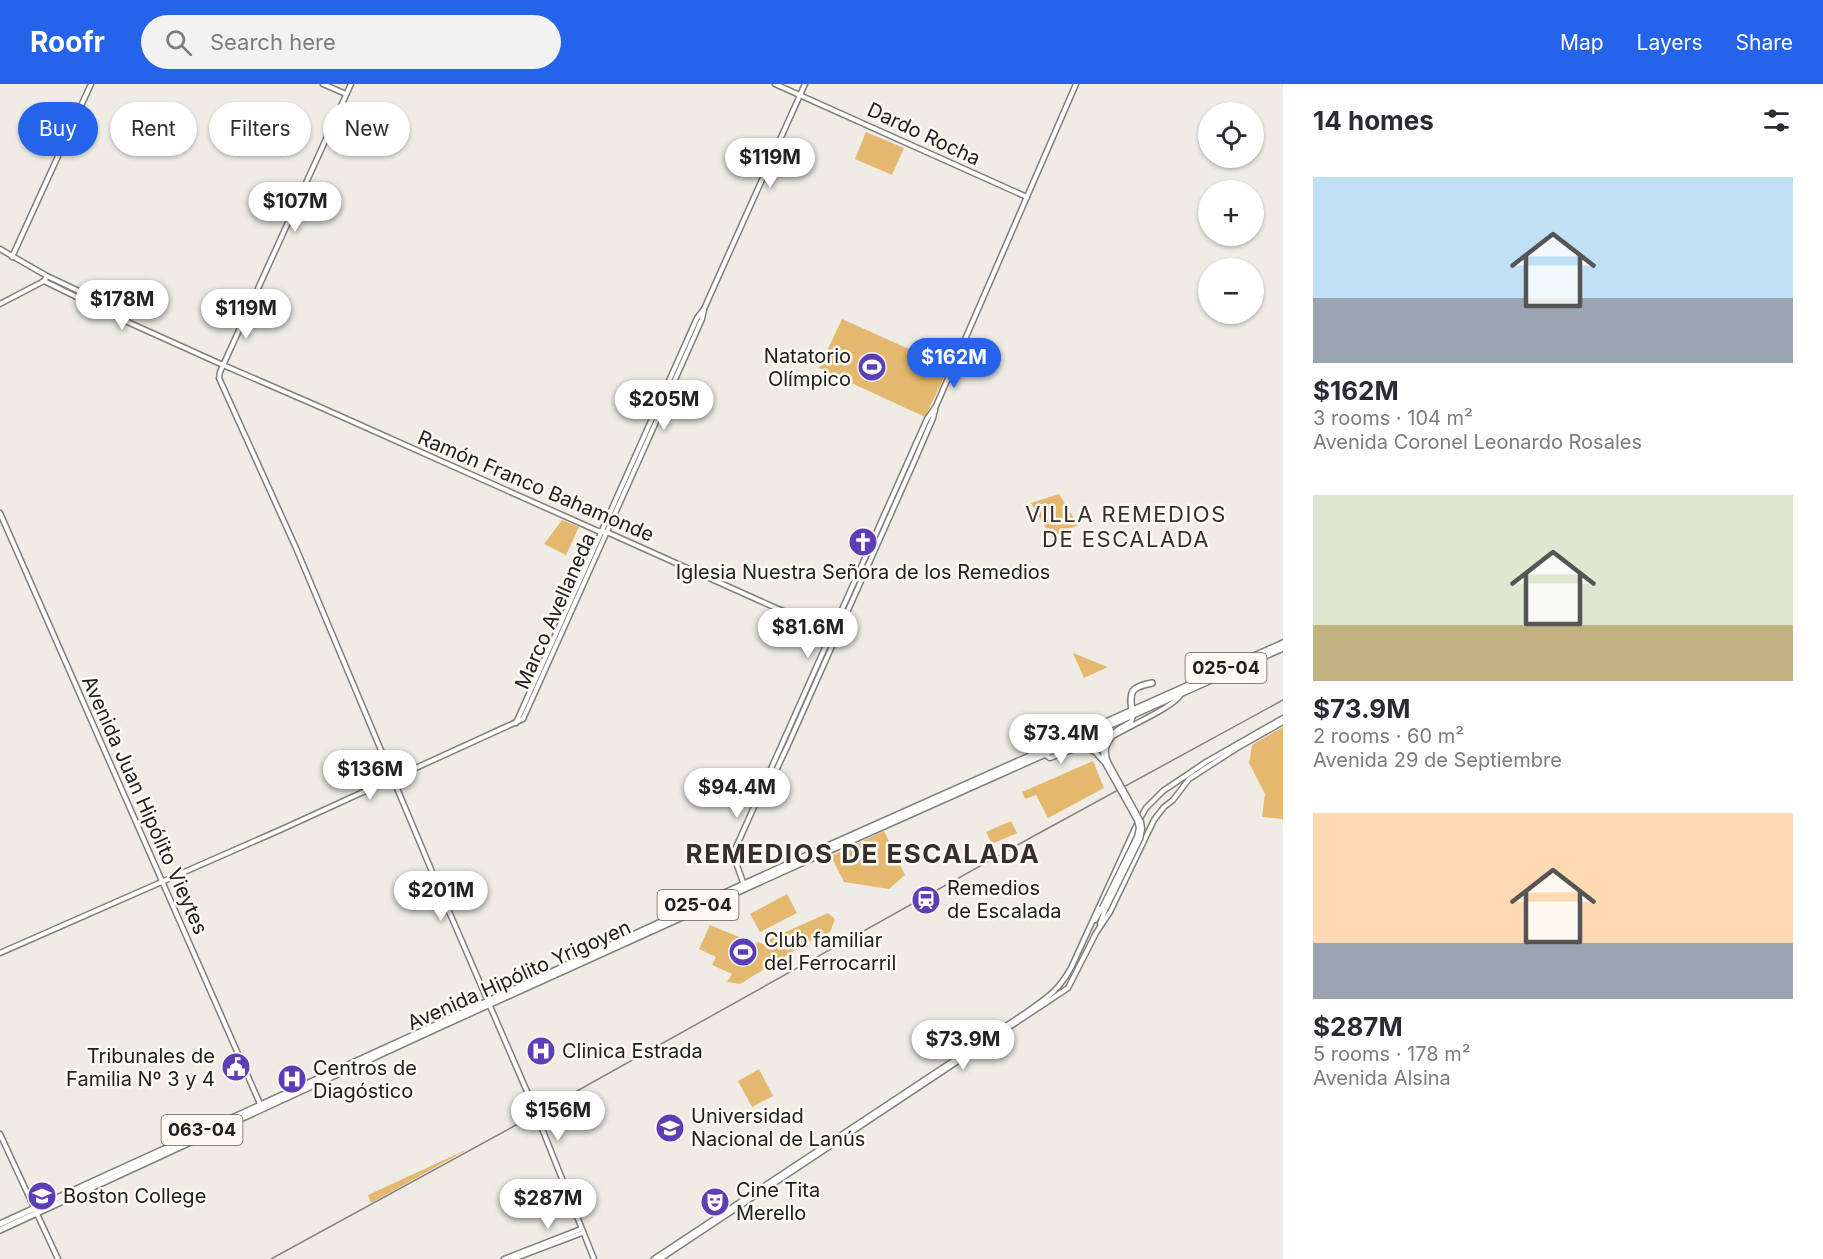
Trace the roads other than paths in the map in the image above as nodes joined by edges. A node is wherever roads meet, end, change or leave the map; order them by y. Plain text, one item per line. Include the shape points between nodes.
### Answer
1 (91, 84) edge
2 (323, 84) edge
3 (351, 84) edge
4 (775, 84) edge
5 (805, 84) edge
6 (1076, 84) edge
7 (346, 94) junction
8 (800, 95) junction
9 (1027, 197) junction
10 (0, 249) edge
11 (12, 257) junction
12 (47, 276) junction
13 (44, 281) junction
14 (82, 300) junction
15 (0, 304) edge
16 (223, 365) junction
17 (936, 406) junction
18 (0, 513) edge
19 (604, 533) junction
20 (832, 631) junction
21 (838, 633) junction
22 (1283, 643) edge
23 (1283, 648) edge
24 (1152, 683) dead end
25 (1181, 693) junction
26 (1131, 713) junction
27 (1283, 720) edge
28 (1132, 724) junction
29 (1045, 755) junction
30 (1105, 763) junction
31 (393, 779) junction
32 (761, 794) junction
33 (163, 881) junction
34 (745, 886) junction
35 (1104, 909) junction
36 (1096, 933) junction
37 (1087, 936) junction
38 (0, 953) edge
39 (488, 1003) junction
40 (531, 1103) tunnel mouth
41 (262, 1106) junction
42 (541, 1126) tunnel mouth
43 (0, 1134) edge
44 (36, 1210) junction
45 (0, 1224) edge
46 (0, 1230) edge
47 (581, 1231) junction
48 (58, 1259) edge
49 (504, 1259) edge
50 (513, 1259) edge
51 (594, 1259) edge
52 (654, 1259) edge
53 (660, 1259) edge

1 - 11 street
2 - 7 street
3 - 7 street
4 - 8 street, Dardo Rocha
5 - 8 street, Marco Avellaneda
6 - 9 street
7 - 16 street
8 - 9 street, Dardo Rocha
8 - 19 street, Marco Avellaneda
9 - 17 street
10 - 11 street
11 - 12 street
12 - 13 street
12 - 14 street via 84,294
13 - 14 street, Ramón Franco Bahamonde
13 - 15 street
14 - 16 street, Ramón Franco Bahamonde
16 - 19 street, Ramón Franco Bahamonde
16 - 31 street via 219,376 222,387 296,548
17 - 20 street
17 - 21 street
18 - 33 street, Avenida Juan Hipólito Vieytes
19 - 20 street, Ramón Franco Bahamonde
19 - 31 street, Marco Avellaneda via 525,717
20 - 21 street, Ramón Franco Bahamonde
20 - 32 street
21 - 32 street via 767,790
22 - 26 main road, Avenida Hipólito Yrigoyen / 025-04
23 - 25 main road, Avenida Hipólito Yrigoyen / 025-04
24 - 26 main road via 1135,688 1130,698
25 - 26 main road, Avenida Hipólito Yrigoyen / 025-04
25 - 28 street via 1177,701
26 - 28 street
26 - 29 main road, Avenida Hipólito Yrigoyen / 025-04
26 - 34 main road, Avenida Hipólito Yrigoyen / 025-04
27 - 36 street via 1185,783 1160,811
27 - 37 street via 1206,762 1149,805
28 - 30 street via 1106,740 1102,753
28 - 35 street, bridge via 1109,740 1105,754 1142,822 1142,832
29 - 30 street via 1050,758 1083,746
29 - 34 main road, Avenida Hipólito Yrigoyen / 025-04
30 - 35 street, bridge via 1139,828
31 - 33 street, Marco Avellaneda
31 - 39 street
32 - 34 street via 733,854
33 - 38 street, Marco Avellaneda
33 - 41 street, Avenida Juan Hipólito Vieytes
34 - 39 main road, Avenida Hipólito Yrigoyen / 025-04
35 - 36 street
35 - 37 street
36 - 53 street via 1064,992
37 - 52 street via 1054,992
39 - 40 street
39 - 41 main road, Avenida Hipólito Yrigoyen / 063-04
41 - 44 main road, Avenida Hipólito Yrigoyen / 063-04
42 - 47 street
43 - 44 street
44 - 45 main road, Avenida Hipólito Yrigoyen / 063-04
44 - 46 main road, Avenida Hipólito Yrigoyen / 063-04
44 - 48 street
47 - 49 street
47 - 50 street
47 - 51 street

